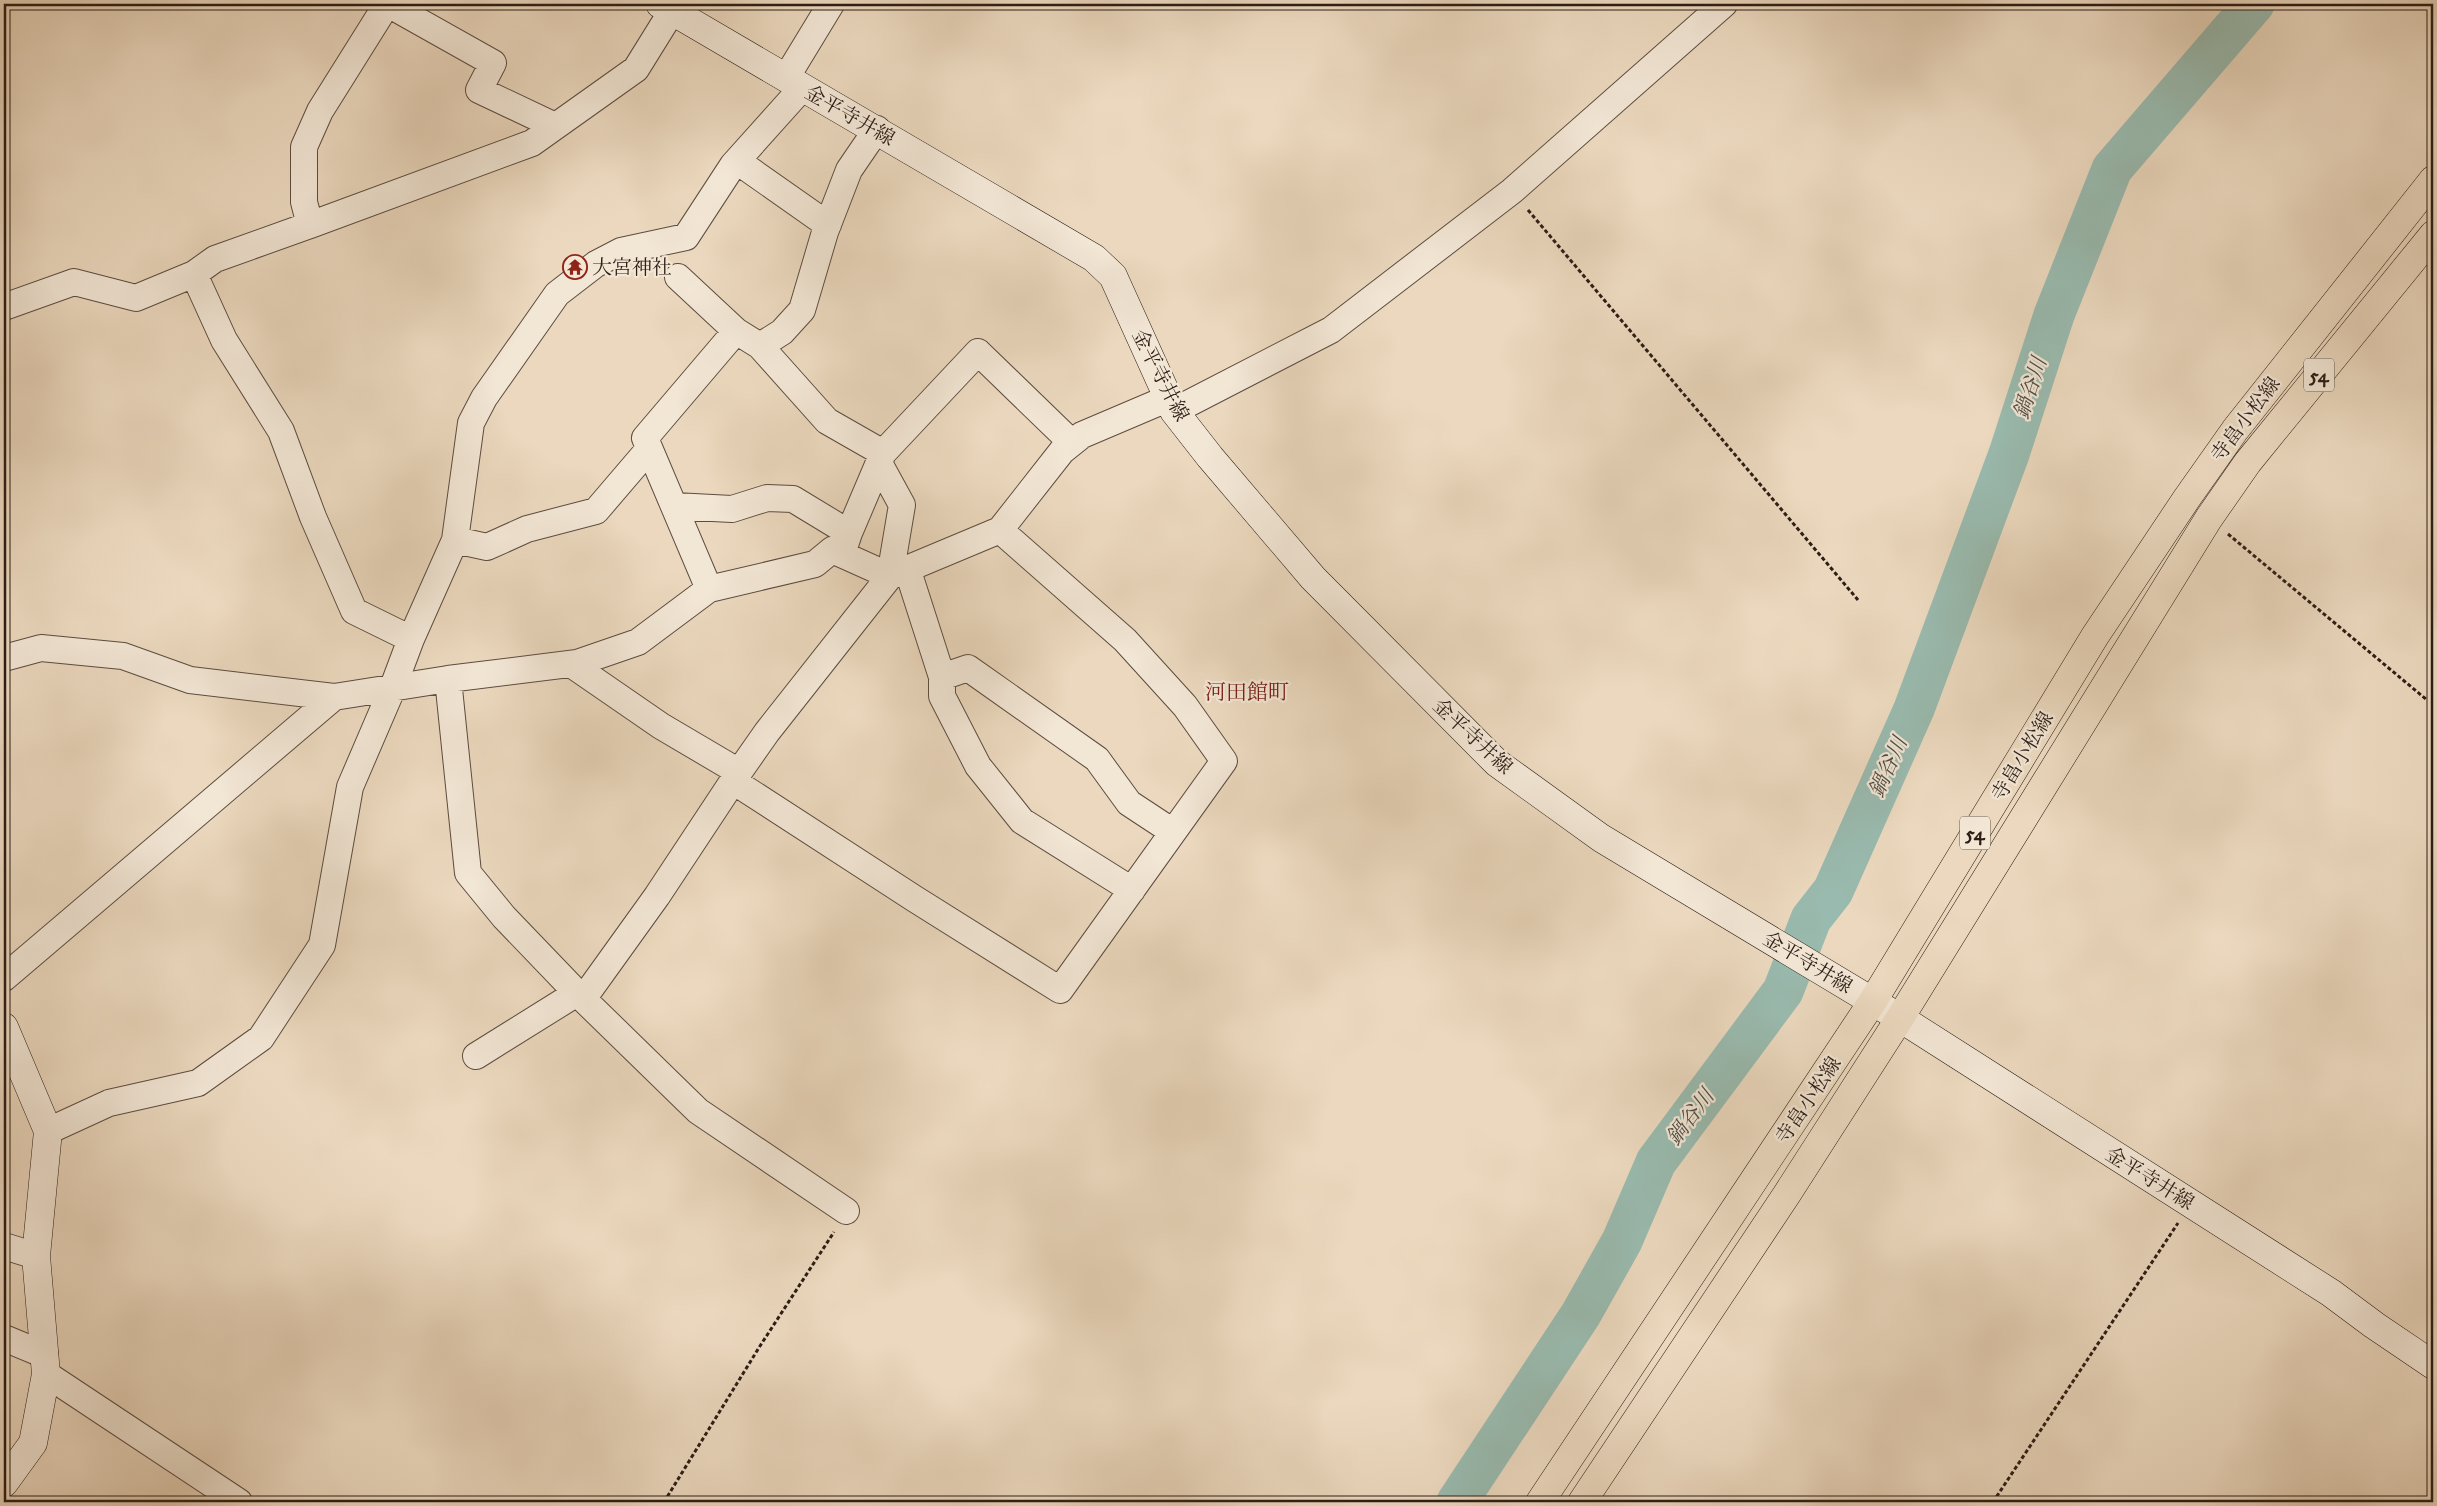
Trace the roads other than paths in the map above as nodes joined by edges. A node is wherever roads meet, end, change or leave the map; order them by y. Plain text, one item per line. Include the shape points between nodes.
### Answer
1 (388, 4) edge
2 (831, 4) edge
3 (1724, 4) edge
4 (666, 7) edge
5 (794, 83) junction
6 (555, 126) junction
7 (877, 130) junction
8 (737, 161) junction
9 (2433, 180) edge
10 (310, 225) junction
11 (828, 225) junction
12 (2433, 235) edge
13 (686, 237) junction
14 (648, 245) junction
15 (194, 274) junction
16 (678, 277) junction
17 (4, 306) edge
18 (736, 331) junction
19 (760, 346) junction
20 (1172, 404) junction
21 (1072, 443) junction
22 (649, 449) junction
23 (881, 458) junction
24 (674, 506) junction
25 (1000, 530) junction
26 (455, 540) junction
27 (845, 544) junction
28 (898, 572) junction
29 (709, 589) junction
30 (411, 639) junction
31 (4, 658) edge
32 (570, 664) junction
33 (942, 677) junction
34 (448, 679) junction
35 (393, 687) junction
36 (334, 697) junction
37 (736, 777) junction
38 (1173, 832) junction
39 (1132, 890) junction
40 (4, 978) edge
41 (580, 996) junction
42 (1873, 1001) junction
43 (1900, 1018) junction
44 (4, 1027) edge
45 (476, 1056) dead end
46 (48, 1131) junction
47 (846, 1211) road end
48 (4, 1246) edge
49 (36, 1256) junction
50 (4, 1338) edge
51 (45, 1364) junction
52 (2433, 1365) edge
53 (4, 1483) edge
54 (239, 1502) edge
55 (1540, 1502) edge
56 (1582, 1502) edge

1 - 6 street via 493,63 479,90
1 - 10 street via 320,111 304,147 304,202
2 - 5 street
3 - 20 street via 1512,191 1331,330
4 - 5 main road, 金平寺井線
4 - 6 street via 636,69
5 - 7 main road, 金平寺井線
5 - 8 street
6 - 10 street via 532,143
7 - 11 street via 849,170
7 - 20 main road, 金平寺井線 via 1094,258 1113,276
8 - 11 street
8 - 13 street
9 - 42 main road, 寺畠小松線 / 54 via 2235,430 2187,498 2095,636
10 - 15 street via 215,259
11 - 19 street via 802,310 782,332
12 - 43 main road, 寺畠小松線 / 54 via 2248,462 2210,518
13 - 14 street
13 - 16 street
14 - 16 street
14 - 26 street via 621,251 596,264 558,294 484,398 471,424
15 - 17 street via 136,298 74,282
15 - 30 street via 224,340 280,431 354,611
16 - 18 street
18 - 19 street
18 - 22 street via 645,438
19 - 23 street via 827,421
20 - 21 street via 1082,435
20 - 42 main road, 金平寺井線 via 1313,578 1497,764 1601,838
21 - 23 street via 978,352
21 - 25 street via 1062,451
22 - 24 street
22 - 26 street via 596,511 527,529 487,548
23 - 27 street
23 - 28 street via 902,505
24 - 27 street via 732,509 767,498 793,499
24 - 29 street
25 - 28 street
25 - 38 street via 1125,640 1185,706 1224,761
26 - 30 street
27 - 28 street
27 - 29 street via 815,564
28 - 33 street
28 - 37 street via 767,732
29 - 32 street via 638,642
30 - 35 street
31 - 36 street via 41,648 123,656 190,680
32 - 34 street
32 - 37 street
33 - 38 street via 968,668 1097,759 1129,803
33 - 39 street via 942,696 978,766 1022,821
34 - 35 street
34 - 41 street via 468,873 504,917
35 - 36 street
35 - 46 street via 350,787 322,945 261,1038 198,1083 109,1103
36 - 40 street
37 - 39 street via 915,899 1060,990
37 - 41 street via 657,896
38 - 39 street
41 - 45 street
41 - 47 street via 698,1110
42 - 43 main road, 金平寺井線
42 - 55 main road, 寺畠小松線 / 54
43 - 52 main road, 金平寺井線 via 2330,1293
43 - 56 main road, 寺畠小松線 / 54
44 - 46 main road
46 - 49 main road
48 - 49 street
49 - 51 main road
50 - 51 street
51 - 53 main road via 33,1443
51 - 54 street

